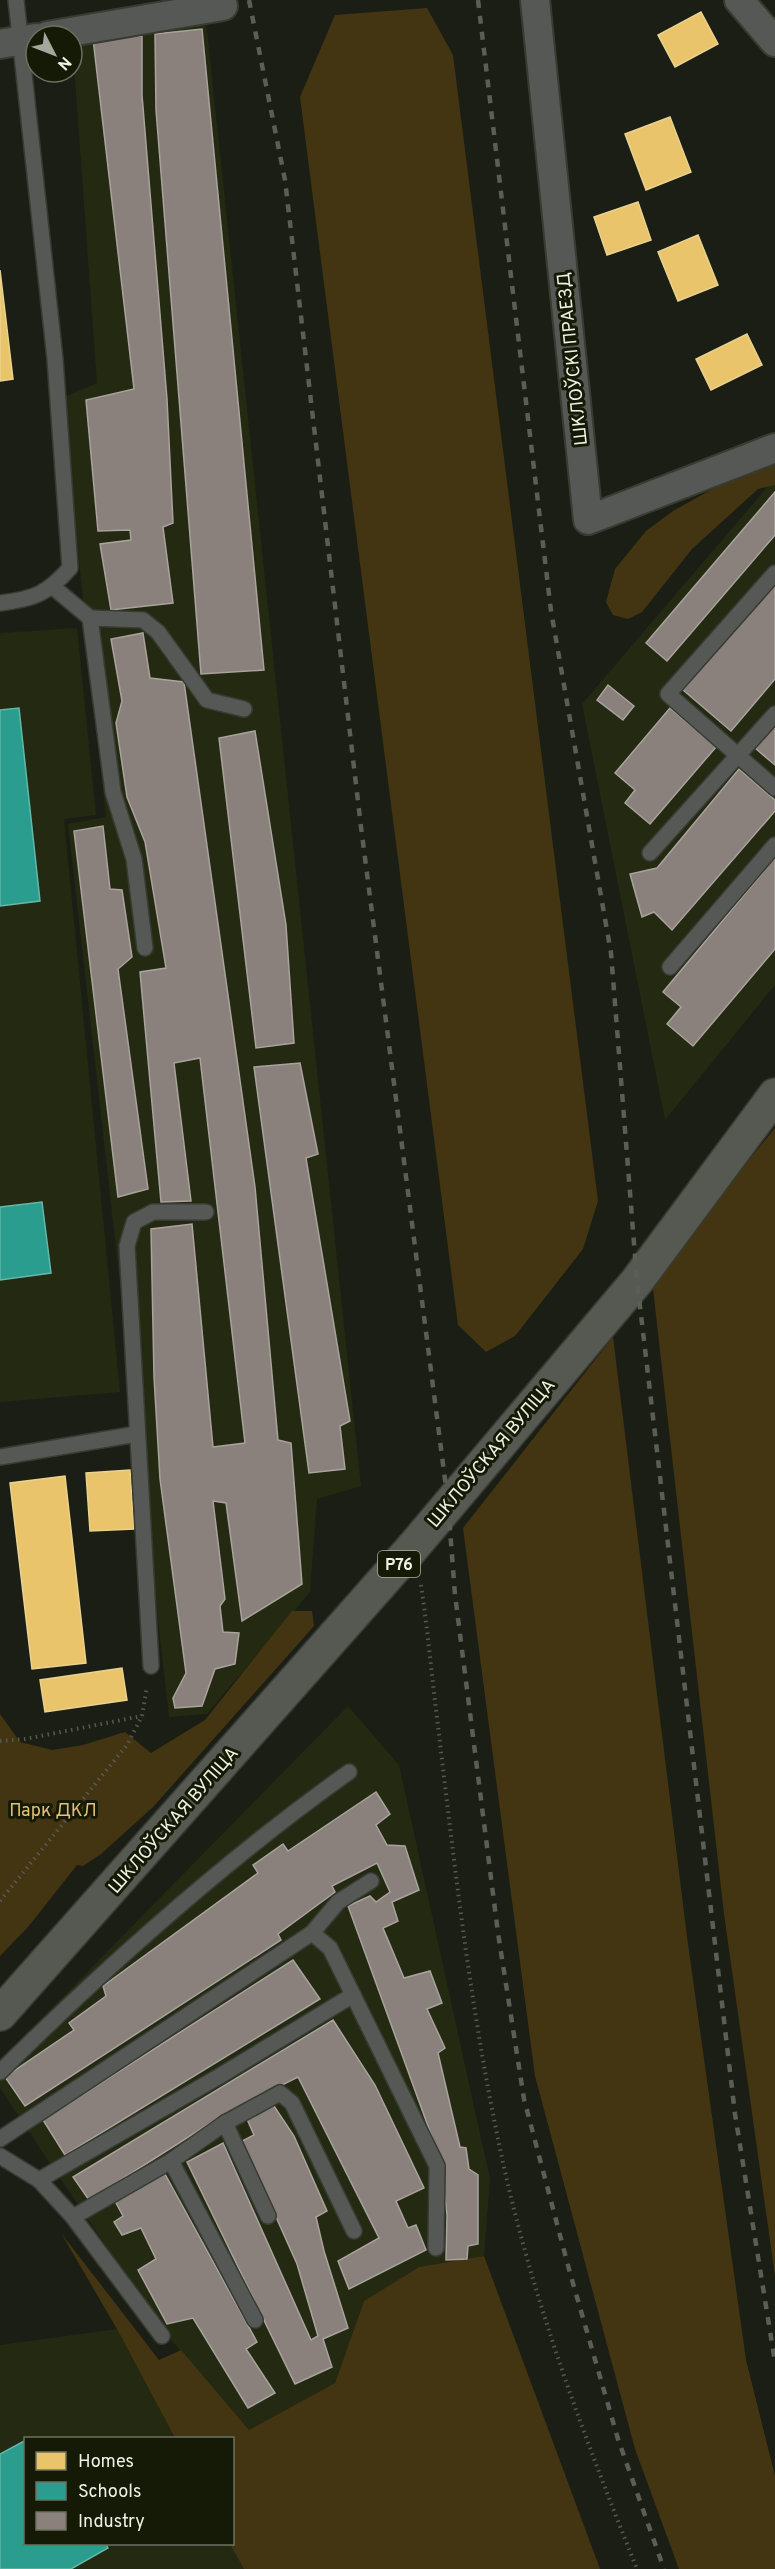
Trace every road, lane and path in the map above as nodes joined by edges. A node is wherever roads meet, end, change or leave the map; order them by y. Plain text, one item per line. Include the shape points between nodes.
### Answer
1 (16, 0) edge
2 (535, 0) edge
3 (739, 0) edge
4 (223, 6) dead end
5 (84, 30) edge
6 (24, 32) edge
7 (775, 42) edge
8 (30, 84) edge
9 (775, 448) edge
10 (775, 573) edge
11 (53, 587) junction
12 (0, 603) edge
13 (90, 618) junction
14 (244, 709) dead end
15 (775, 714) edge
16 (739, 756) junction
17 (775, 788) edge
18 (775, 845) edge
19 (650, 853) dead end
20 (146, 948) dead end
21 (670, 968) dead end
22 (775, 1095) edge
23 (206, 1212) dead end
24 (137, 1434) junction
25 (0, 1457) edge
26 (414, 1546) junction
27 (151, 1666) joint
28 (142, 1716) junction
29 (0, 1742) edge
30 (349, 1772) dead end
31 (371, 1881) dead end
32 (0, 1901) edge
33 (312, 1933) junction
34 (353, 1995) junction
35 (0, 2014) edge
36 (0, 2072) edge
37 (225, 2123) junction
38 (0, 2139) edge
39 (0, 2157) edge
40 (171, 2161) junction
41 (39, 2180) junction
42 (268, 2216) dead end
43 (73, 2217) junction
44 (354, 2231) dead end
45 (436, 2248) dead end
46 (255, 2320) dead end
47 (162, 2336) dead end
48 (637, 2569) edge

1 - 6 lane
2 - 9 street, ШКЛОЎСКІ ПРАЕЗД via 588,520
3 - 7 street
4 - 5 street
8 - 11 lane via 70,568
10 - 16 lane via 669,694
11 - 12 lane via 26,600
11 - 13 lane
13 - 14 lane via 143,620 158,632 207,700
13 - 20 lane via 113,792 134,859
15 - 16 lane
16 - 17 lane
16 - 19 lane
18 - 21 lane
22 - 26 main road, ШКЛОЎСКАЯ ВУЛІЦА / Р76 via 637,1281
23 - 24 lane via 153,1212 134,1222 127,1246
24 - 25 lane
24 - 27 lane
26 - 35 main road, ШКЛОЎСКАЯ ВУЛІЦА / Р76
26 - 48 path via 429,1637 472,1989 496,2130 537,2299 589,2449
27 - 28 path
28 - 29 path
28 - 32 path via 127,1745
30 - 36 lane via 280,1821 123,1954
31 - 33 lane via 338,1902
33 - 34 lane via 330,1948
33 - 38 lane
34 - 41 lane
34 - 45 lane via 437,2166
37 - 40 lane
37 - 42 lane
37 - 44 lane via 280,2093 292,2103
39 - 41 lane
40 - 43 lane
40 - 46 lane
41 - 43 lane
43 - 47 lane

